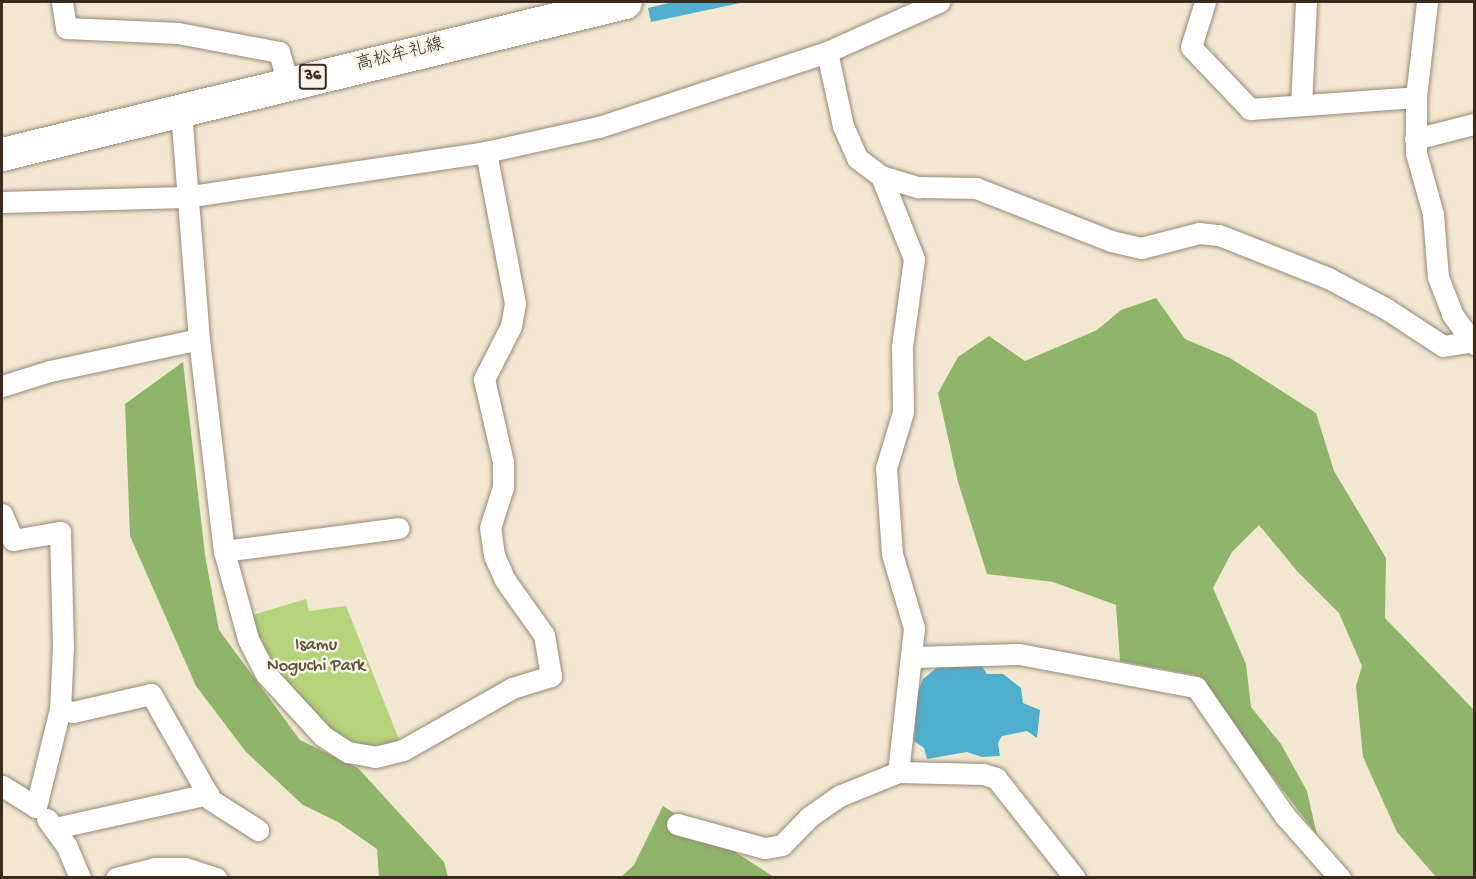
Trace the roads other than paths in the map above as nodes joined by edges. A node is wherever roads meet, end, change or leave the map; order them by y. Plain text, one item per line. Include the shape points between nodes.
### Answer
1 (62, 2) edge
2 (625, 2) edge
3 (939, 2) edge
4 (1205, 2) edge
5 (1306, 2) edge
6 (1427, 2) edge
7 (827, 52) junction
8 (288, 83) junction
9 (1416, 97) junction
10 (1301, 105) junction
11 (181, 111) junction
12 (1474, 124) edge
13 (1415, 138) junction
14 (486, 152) junction
15 (2, 154) edge
16 (881, 176) junction
17 (185, 197) junction
18 (2, 202) edge
19 (199, 339) junction
20 (1472, 343) edge
21 (2, 386) edge
22 (2, 514) edge
23 (398, 528) dead end
24 (224, 551) junction
25 (913, 657) junction
26 (60, 709) junction
27 (898, 772) junction
28 (2, 786) edge
29 (208, 794) junction
30 (36, 807) junction
31 (676, 824) dead end
32 (55, 828) junction
33 (258, 830) dead end
34 (80, 878) edge
35 (116, 878) edge
36 (216, 878) edge
37 (1075, 878) edge
38 (1340, 878) edge

1 - 8 street via 66,28 178,33 279,52
2 - 8 main road, 高松牟礼線 / 36
3 - 7 street
4 - 10 street via 1191,47 1250,109
5 - 10 street
6 - 9 street
7 - 14 street via 599,127
7 - 16 street via 843,126 857,158
8 - 11 main road, 高松牟礼線 / 36
9 - 10 street
9 - 13 street
11 - 15 main road, 高松牟礼線 / 36
11 - 17 street
12 - 13 street
13 - 20 street via 1433,214 1438,277 1452,315
14 - 17 street
14 - 24 street via 515,303 511,326 484,379 503,462 503,487 490,528 494,555 504,580 544,635 550,676 512,688 403,750 375,757 348,752 323,736 266,674 248,639
16 - 20 street via 918,187 976,188 1111,241 1141,248 1199,233 1220,236 1328,278 1385,308 1443,346
16 - 25 street via 914,260 902,346 903,412 886,468 892,554 914,628
17 - 18 street
17 - 19 street
19 - 21 street via 50,371
19 - 24 street
22 - 26 street via 13,540 60,532
23 - 24 street
25 - 27 street
25 - 38 street via 1019,654 1196,687 1285,816
26 - 29 street via 73,712 152,694
26 - 30 street
27 - 31 street via 839,796 782,845 765,848
27 - 37 street via 983,774 996,778
28 - 30 street
29 - 32 street
29 - 33 street
30 - 32 street
32 - 34 street
35 - 36 street via 155,867 184,868

